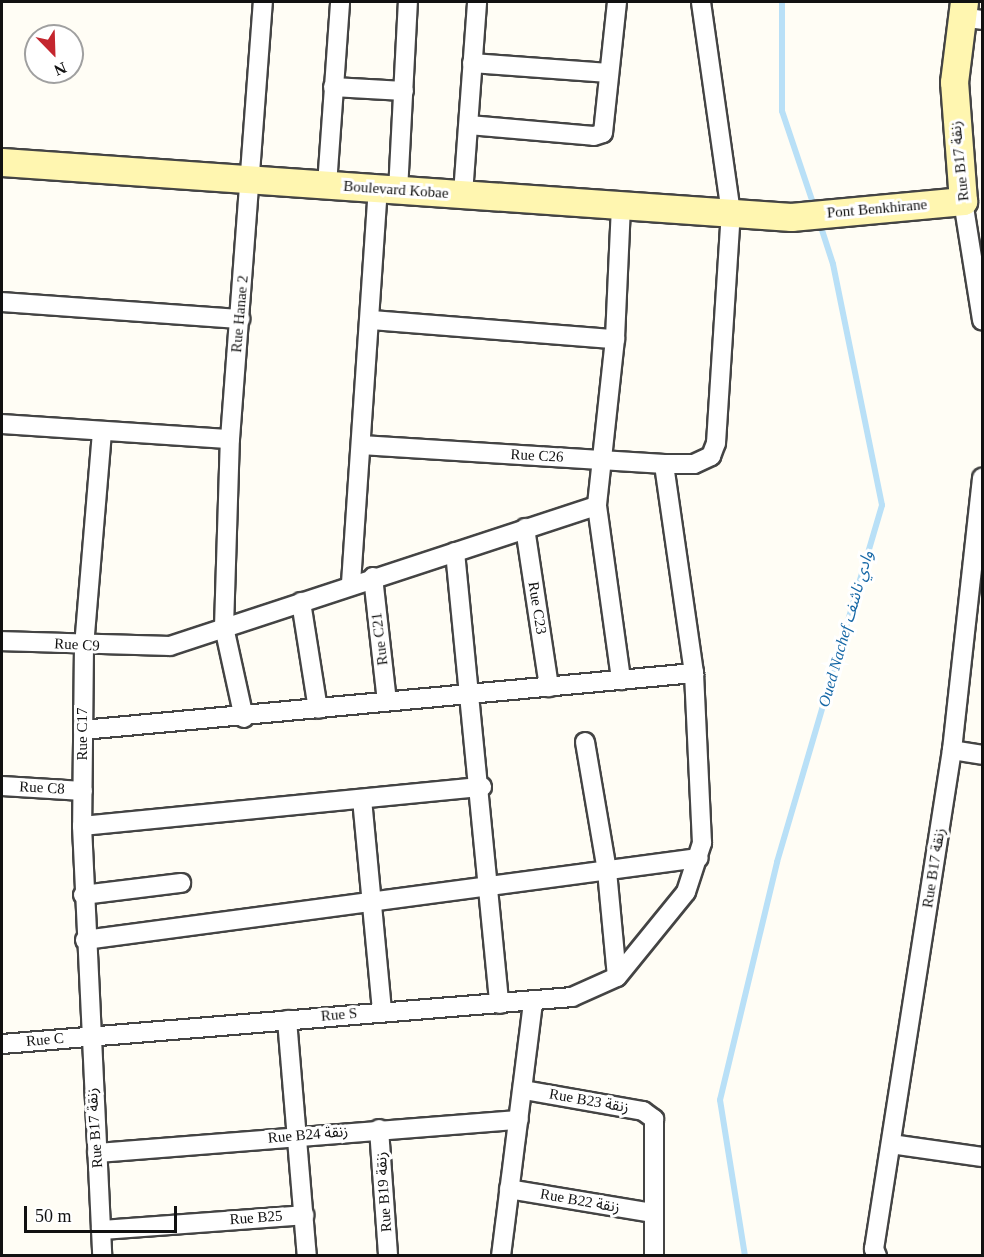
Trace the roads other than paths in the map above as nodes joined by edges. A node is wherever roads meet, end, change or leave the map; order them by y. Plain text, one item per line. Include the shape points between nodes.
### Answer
1 (263, 2) edge
2 (340, 2) edge
3 (408, 2) edge
4 (477, 2) edge
5 (617, 2) edge
6 (701, 2) edge
7 (969, 13) edge
8 (472, 63) junction
9 (609, 73) junction
10 (333, 87) junction
11 (404, 92) junction
12 (469, 124) junction
13 (2, 162) edge
14 (252, 179) junction
15 (327, 185) junction
16 (388, 190) junction
17 (463, 194) junction
18 (963, 201) junction
19 (621, 206) junction
20 (732, 213) junction
21 (791, 218) joint
22 (2, 302) edge
23 (240, 319) junction
24 (371, 320) junction
25 (982, 320) edge
26 (615, 339) junction
27 (2, 424) edge
28 (102, 432) junction
29 (230, 439) junction
30 (361, 445) junction
31 (603, 460) junction
32 (664, 464) junction
33 (982, 478) edge
34 (597, 506) junction
35 (525, 528) junction
36 (455, 552) junction
37 (373, 576) junction
38 (351, 583) junction
39 (301, 602) junction
40 (224, 627) junction
41 (2, 641) edge
42 (84, 646) junction
43 (694, 673) junction
44 (621, 680) junction
45 (549, 687) junction
46 (472, 695) junction
47 (387, 700) junction
48 (318, 709) junction
49 (244, 718) junction
50 (83, 730) junction
51 (585, 742) dead end
52 (952, 750) junction
53 (982, 755) edge
54 (2, 786) edge
55 (482, 787) junction
56 (83, 791) junction
57 (362, 799) junction
58 (82, 826) junction
59 (699, 858) junction
60 (607, 871) junction
61 (181, 883) dead end
62 (490, 887) junction
63 (83, 895) junction
64 (372, 904) junction
65 (86, 940) junction
66 (617, 977) junction
67 (533, 1001) junction
68 (499, 1004) junction
69 (382, 1012) junction
70 (287, 1020) junction
71 (89, 1037) junction
72 (2, 1044) edge
73 (524, 1090) junction
74 (519, 1120) junction
75 (379, 1129) junction
76 (298, 1136) junction
77 (891, 1144) junction
78 (97, 1153) junction
79 (982, 1158) edge
80 (509, 1189) junction
81 (651, 1213) junction
82 (304, 1215) junction
83 (101, 1230) junction
84 (102, 1256) edge
85 (307, 1256) edge
86 (388, 1256) edge
87 (501, 1256) edge
88 (654, 1256) edge
89 (878, 1256) edge

1 - 14 street, Rue Hanae 2
2 - 10 street
3 - 11 street
4 - 8 street
5 - 9 street
6 - 20 street
7 - 18 main road, Rue B17 زنقة via 954,82
8 - 9 street
8 - 12 street
9 - 12 street via 606,124 599,135
10 - 11 street
10 - 15 street
11 - 16 street
12 - 17 street
13 - 14 main road, Boulevard Kobae
14 - 15 main road, Boulevard Kobae
14 - 23 street, Rue Hanae 2
15 - 16 main road, Boulevard Kobae
16 - 17 main road, Boulevard Kobae
16 - 24 street
17 - 19 main road, Boulevard Kobae
18 - 21 main road, Pont Benkhirane
18 - 25 street, Rue B17 زنقة
19 - 20 main road, Boulevard Kobae
19 - 26 street
20 - 21 main road, Boulevard Kobae
20 - 32 street, Rue C26 via 716,443 711,456 694,464
22 - 23 street
23 - 29 street, Rue Hanae 2
24 - 26 street
24 - 30 street
26 - 31 street
27 - 28 street
28 - 29 street
28 - 42 street, Rue C17
29 - 40 street, Rue Hanae 2
30 - 31 street, Rue C26
30 - 38 street
31 - 32 street, Rue C26
31 - 34 street
32 - 43 street
33 - 52 street, Rue B17 زنقة
34 - 35 street, Rue C9
34 - 44 street
35 - 36 street, Rue C9
35 - 45 street, Rue C23
36 - 37 street, Rue C9
36 - 46 street
37 - 38 street, Rue C9
37 - 47 street, Rue C21
38 - 39 street, Rue C9
39 - 40 street, Rue C9
39 - 48 street
40 - 42 street, Rue C9 via 153,647
40 - 49 street, Rue Hanae 2
41 - 42 street, Rue C9
42 - 50 street, Rue C17
43 - 44 street
43 - 59 street via 702,776
44 - 45 street
45 - 46 street
46 - 47 street
46 - 55 street
47 - 48 street
48 - 49 street
49 - 50 street
50 - 56 street, Rue C17
51 - 60 street
52 - 53 street
52 - 77 street, Rue B17 زنقة
54 - 56 street, Rue C8
55 - 57 street
55 - 62 street
56 - 58 street, Rue C17
57 - 58 street
57 - 64 street
58 - 63 street, Rue C17
59 - 60 street
59 - 66 street via 686,892
60 - 62 street
60 - 66 street
61 - 63 street
62 - 64 street
62 - 68 street
63 - 65 street, Rue C17
64 - 65 street
64 - 69 street
65 - 71 street, Rue C17
66 - 67 street, Rue S via 589,993
67 - 68 street, Rue S
67 - 73 street
68 - 69 street, Rue S
69 - 70 street, Rue S
70 - 71 street, Rue S
70 - 76 street
71 - 72 street, Rue C
71 - 78 street, Rue B17 زنقة
73 - 74 street
73 - 81 street, Rue B23 زنقة via 644,1111 652,1116 656,1123
74 - 75 street, Rue B24 زنقة
74 - 80 street
75 - 76 street, Rue B24 زنقة
75 - 86 street, Rue B19 زنقة
76 - 78 street, Rue B24 زنقة
76 - 82 street
77 - 79 street
77 - 89 street, Rue B17 زنقة via 874,1249
78 - 83 street, Rue B17 زنقة
80 - 81 street, Rue B22 زنقة
80 - 87 street
81 - 88 street
82 - 83 street, Rue B25
82 - 85 street
83 - 84 street, Rue B17 زنقة

